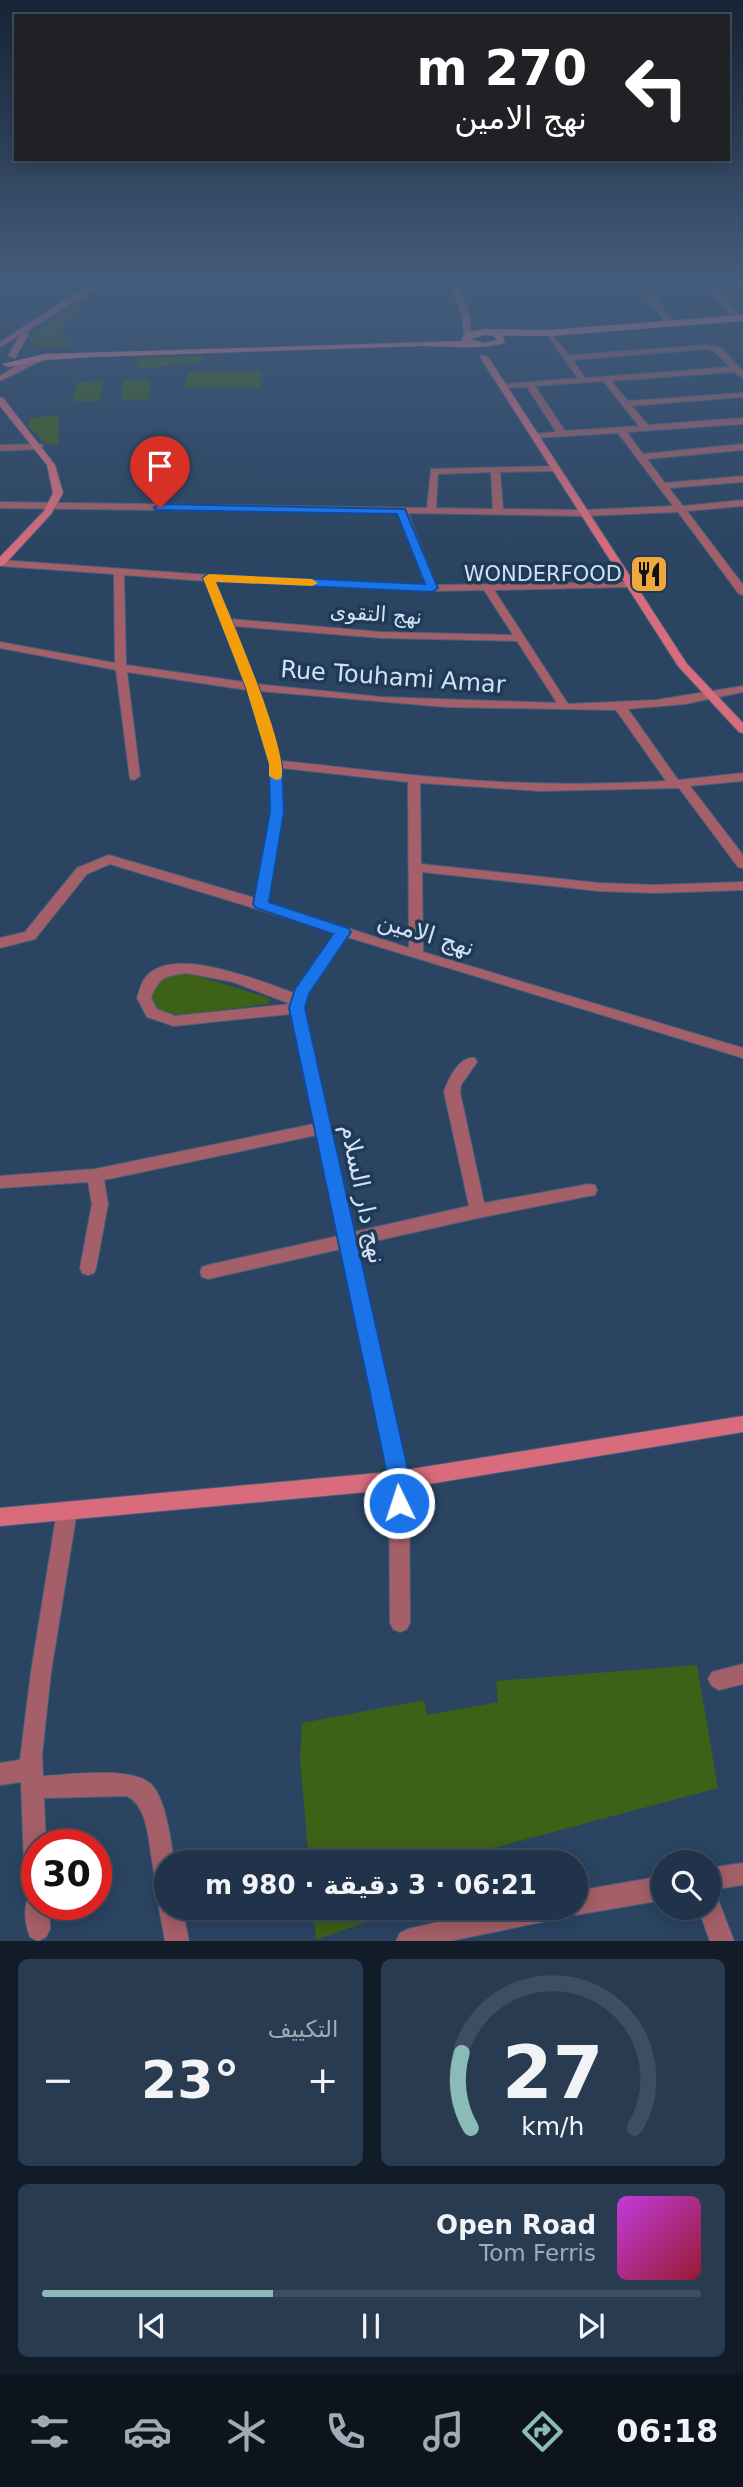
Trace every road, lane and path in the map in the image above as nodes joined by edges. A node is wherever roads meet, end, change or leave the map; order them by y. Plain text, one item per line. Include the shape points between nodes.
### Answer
1 (494, 372) edge
2 (577, 372) edge
3 (702, 372) edge
4 (605, 379) junction
5 (583, 380) junction
6 (529, 384) junction
7 (504, 386) junction
8 (743, 395) edge
9 (0, 400) edge
10 (626, 404) junction
11 (0, 411) edge
12 (743, 421) edge
13 (646, 429) junction
14 (622, 432) junction
15 (562, 434) junction
16 (537, 436) junction
17 (34, 447) junction
18 (743, 447) edge
19 (0, 448) edge
20 (641, 457) junction
21 (495, 469) junction
22 (556, 469) junction
23 (743, 479) edge
24 (663, 486) junction
25 (743, 503) edge
26 (0, 505) edge
27 (48, 506) junction
28 (680, 509) junction
29 (402, 511) junction
30 (431, 511) junction
31 (498, 511) junction
32 (584, 513) junction
33 (0, 552) edge
34 (0, 563) edge
35 (119, 571) junction
36 (743, 574) edge
37 (729, 575) junction
38 (209, 578) junction
39 (630, 584) junction
40 (487, 587) junction
41 (432, 588) junction
42 (743, 592) edge
43 (227, 622) junction
44 (522, 638) junction
45 (0, 645) edge
46 (121, 669) junction
47 (252, 688) junction
48 (743, 689) edge
49 (710, 698) junction
50 (565, 707) junction
51 (621, 708) junction
52 (743, 730) edge
53 (276, 764) junction
54 (134, 776) dead end
55 (743, 776) edge
56 (414, 778) junction
57 (679, 785) junction
58 (743, 864) edge
59 (415, 867) junction
60 (743, 886) edge
61 (261, 904) junction
62 (343, 932) junction
63 (0, 943) edge
64 (416, 955) junction
65 (297, 1004) junction
66 (743, 1053) edge
67 (470, 1062) dead end
68 (323, 1128) junction
69 (94, 1175) junction
70 (0, 1182) edge
71 (589, 1190) dead end
72 (478, 1211) junction
73 (349, 1241) junction
74 (88, 1268) dead end
75 (208, 1272) dead end
76 (743, 1424) edge
77 (399, 1479) junction
78 (67, 1511) junction
79 (0, 1517) edge
80 (400, 1622) dead end
81 (743, 1675) edge
82 (719, 1679) dead end
83 (0, 1774) edge
84 (32, 1778) junction
85 (34, 1829) edge
86 (161, 1850) edge
87 (743, 1874) edge
88 (721, 1878) edge
89 (651, 1890) edge
90 (588, 1901) edge
91 (38, 1920) edge
92 (173, 1920) edge
93 (500, 1920) edge
94 (714, 1920) edge
95 (38, 1929) dead end
96 (177, 1941) edge
97 (408, 1941) edge
98 (722, 1941) edge

1 - 7 main road
2 - 5 street
3 - 4 street
4 - 5 street
4 - 10 street
5 - 6 street
6 - 7 street
6 - 15 street
7 - 16 main road
8 - 10 street
9 - 17 main road
10 - 13 street
11 - 17 main road
12 - 13 street
13 - 14 street
14 - 15 street
14 - 20 street
15 - 16 street
16 - 22 main road
17 - 19 street
17 - 27 main road via 43,466
18 - 20 street
20 - 24 street
21 - 22 street
21 - 30 street via 434,471
21 - 31 street
22 - 32 main road
23 - 24 street
24 - 28 street
25 - 28 street
26 - 27 street
27 - 29 street
27 - 33 main road
27 - 34 main road
28 - 32 street
28 - 37 street
29 - 30 street
29 - 41 street
30 - 31 street
31 - 32 street
32 - 39 main road
34 - 35 street
35 - 38 street
35 - 46 street
36 - 37 street
37 - 42 street
38 - 41 street
38 - 43 street
39 - 40 street
39 - 49 main road via 683,666
40 - 41 street
40 - 44 street
43 - 44 street, نهج التقوى via 381,635
43 - 47 street
44 - 50 street
45 - 46 street, Rue Touhami Amar
46 - 47 street, Rue Touhami Amar
46 - 54 street
47 - 50 street, Rue Touhami Amar via 452,705
47 - 53 street
48 - 49 street, Rue Touhami Amar
49 - 51 street, Rue Touhami Amar
49 - 52 main road
50 - 51 street, Rue Touhami Amar
51 - 57 street
53 - 56 street
53 - 61 street via 277,812
55 - 57 street
56 - 57 street via 534,787
56 - 59 street
57 - 58 street
59 - 60 street via 599,887
59 - 64 street
61 - 62 street, نهج الامين
61 - 63 street, نهج الامين via 109,859 82,871 30,936
62 - 64 street, نهج الامين
62 - 65 street
64 - 66 street, نهج الامين
65 - 65 street via 174,1021 152,1013 144,998 149,982 157,975 192,967
65 - 68 street, نهج دار السلام
67 - 72 street via 452,1092
68 - 69 street
68 - 73 street, نهج دار السلام
69 - 70 street
69 - 74 street via 100,1204
71 - 72 street
72 - 73 street
73 - 75 street
73 - 77 street, نهج دار السلام
76 - 77 main road
77 - 78 main road
77 - 80 street, نهج دار السلام
78 - 79 main road
78 - 84 street via 41,1672
81 - 82 street
83 - 84 street
84 - 85 street
84 - 86 street via 128,1785 143,1792 155,1815
87 - 88 street
89 - 90 street
91 - 95 street
92 - 96 street
93 - 97 street
94 - 98 street

